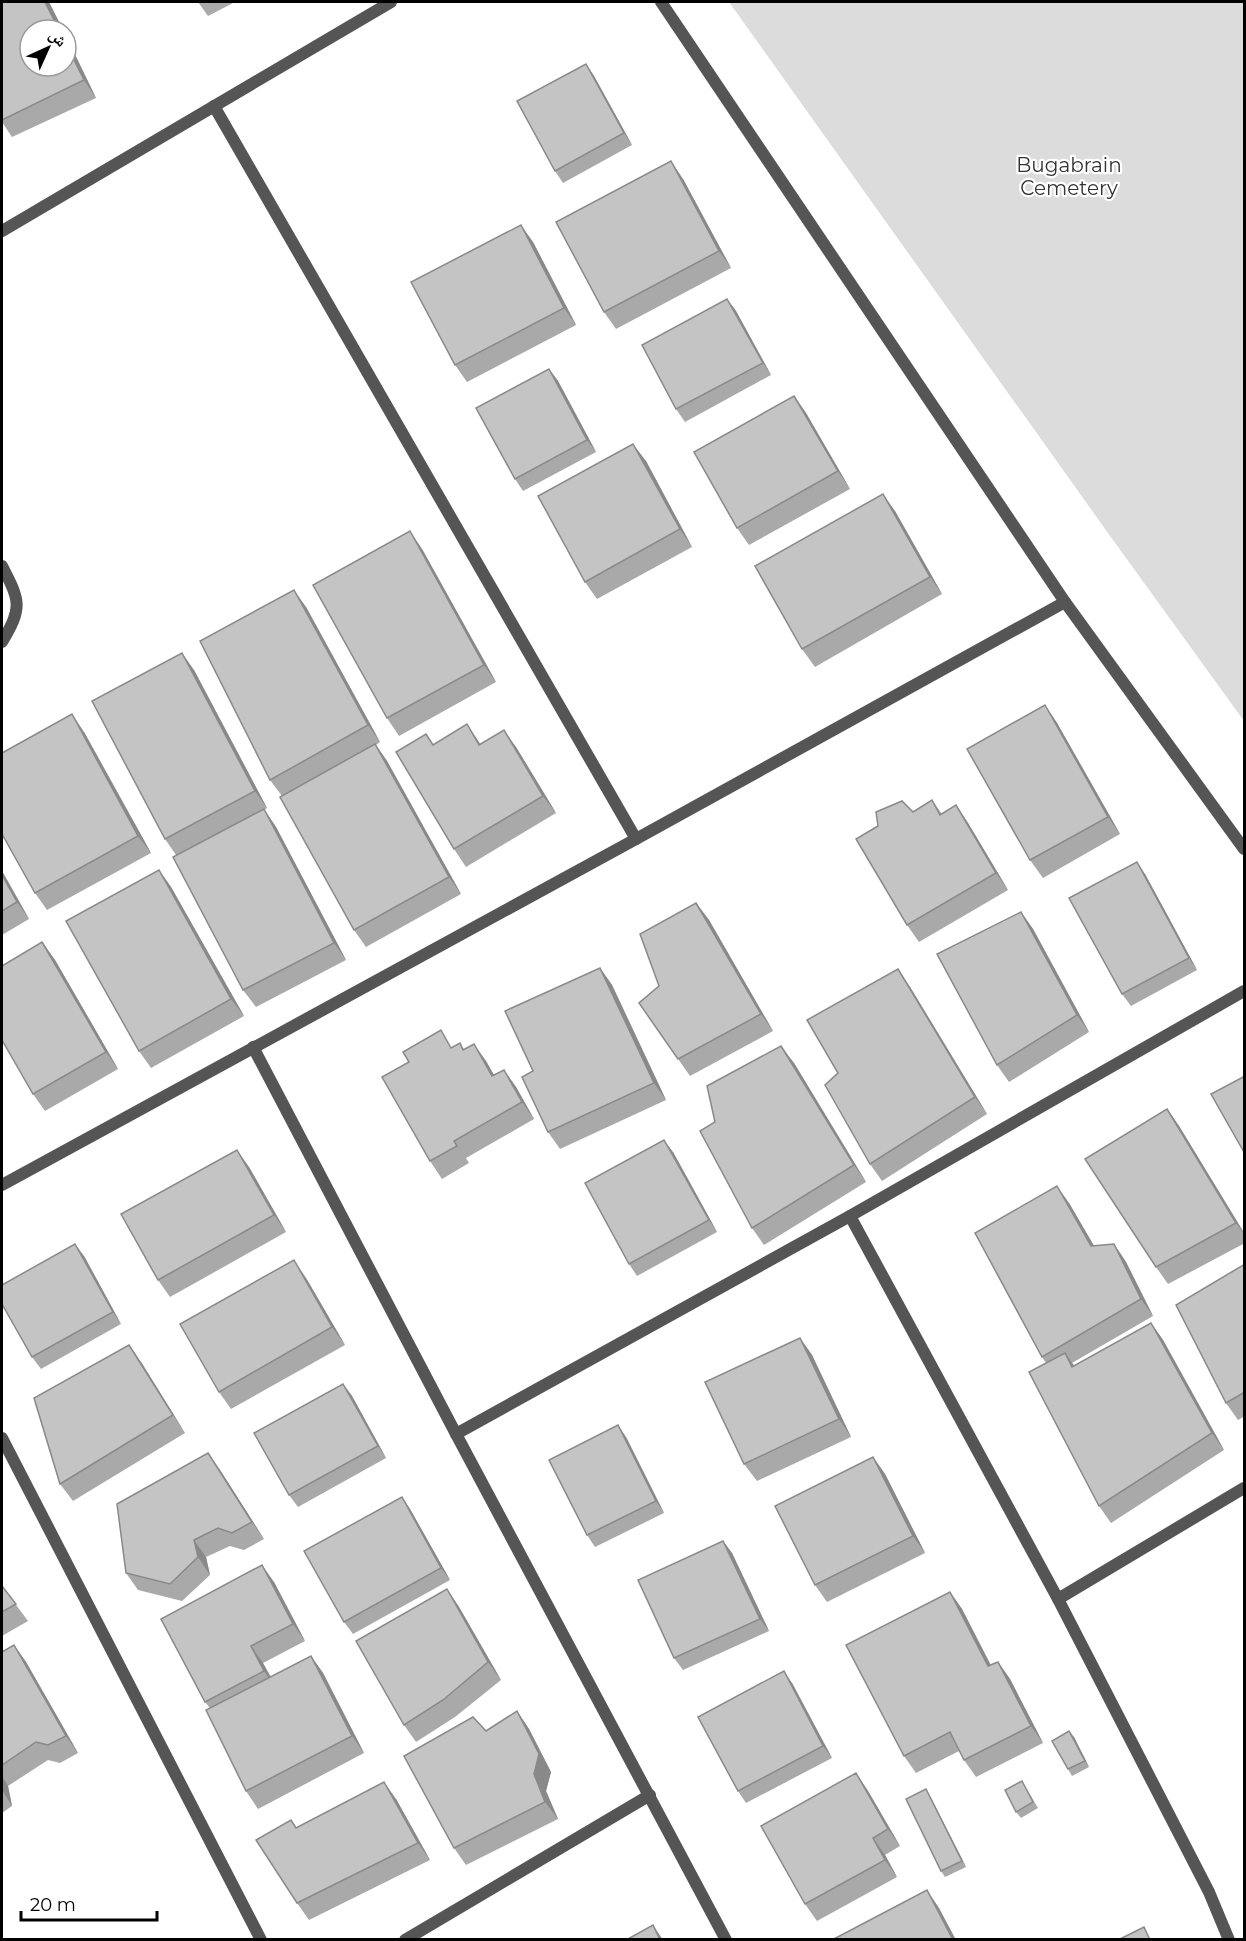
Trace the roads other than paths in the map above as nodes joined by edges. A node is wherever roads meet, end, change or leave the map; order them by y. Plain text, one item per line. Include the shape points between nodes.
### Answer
1 (392, 2) edge
2 (661, 2) edge
3 (214, 106) junction
4 (2, 231) edge
5 (2, 566) edge
6 (1065, 602) junction
7 (2, 642) edge
8 (636, 840) junction
9 (1245, 849) edge
10 (1245, 991) edge
11 (253, 1047) junction
12 (2, 1185) edge
13 (850, 1216) junction
14 (456, 1434) junction
15 (2, 1438) edge
16 (1245, 1488) edge
17 (1058, 1599) junction
18 (650, 1795) junction
19 (261, 1940) edge
20 (405, 1940) edge
21 (726, 1940) edge
22 (1229, 1940) edge

1 - 3 street
2 - 6 street
3 - 4 street
3 - 8 street
5 - 7 street via 18,606
6 - 8 street
6 - 9 street
8 - 11 street
10 - 13 street
11 - 12 street
11 - 14 street
13 - 14 street
13 - 17 street
14 - 18 street
15 - 19 street
16 - 17 street
17 - 22 street via 1204,1882
18 - 20 street
18 - 21 street

